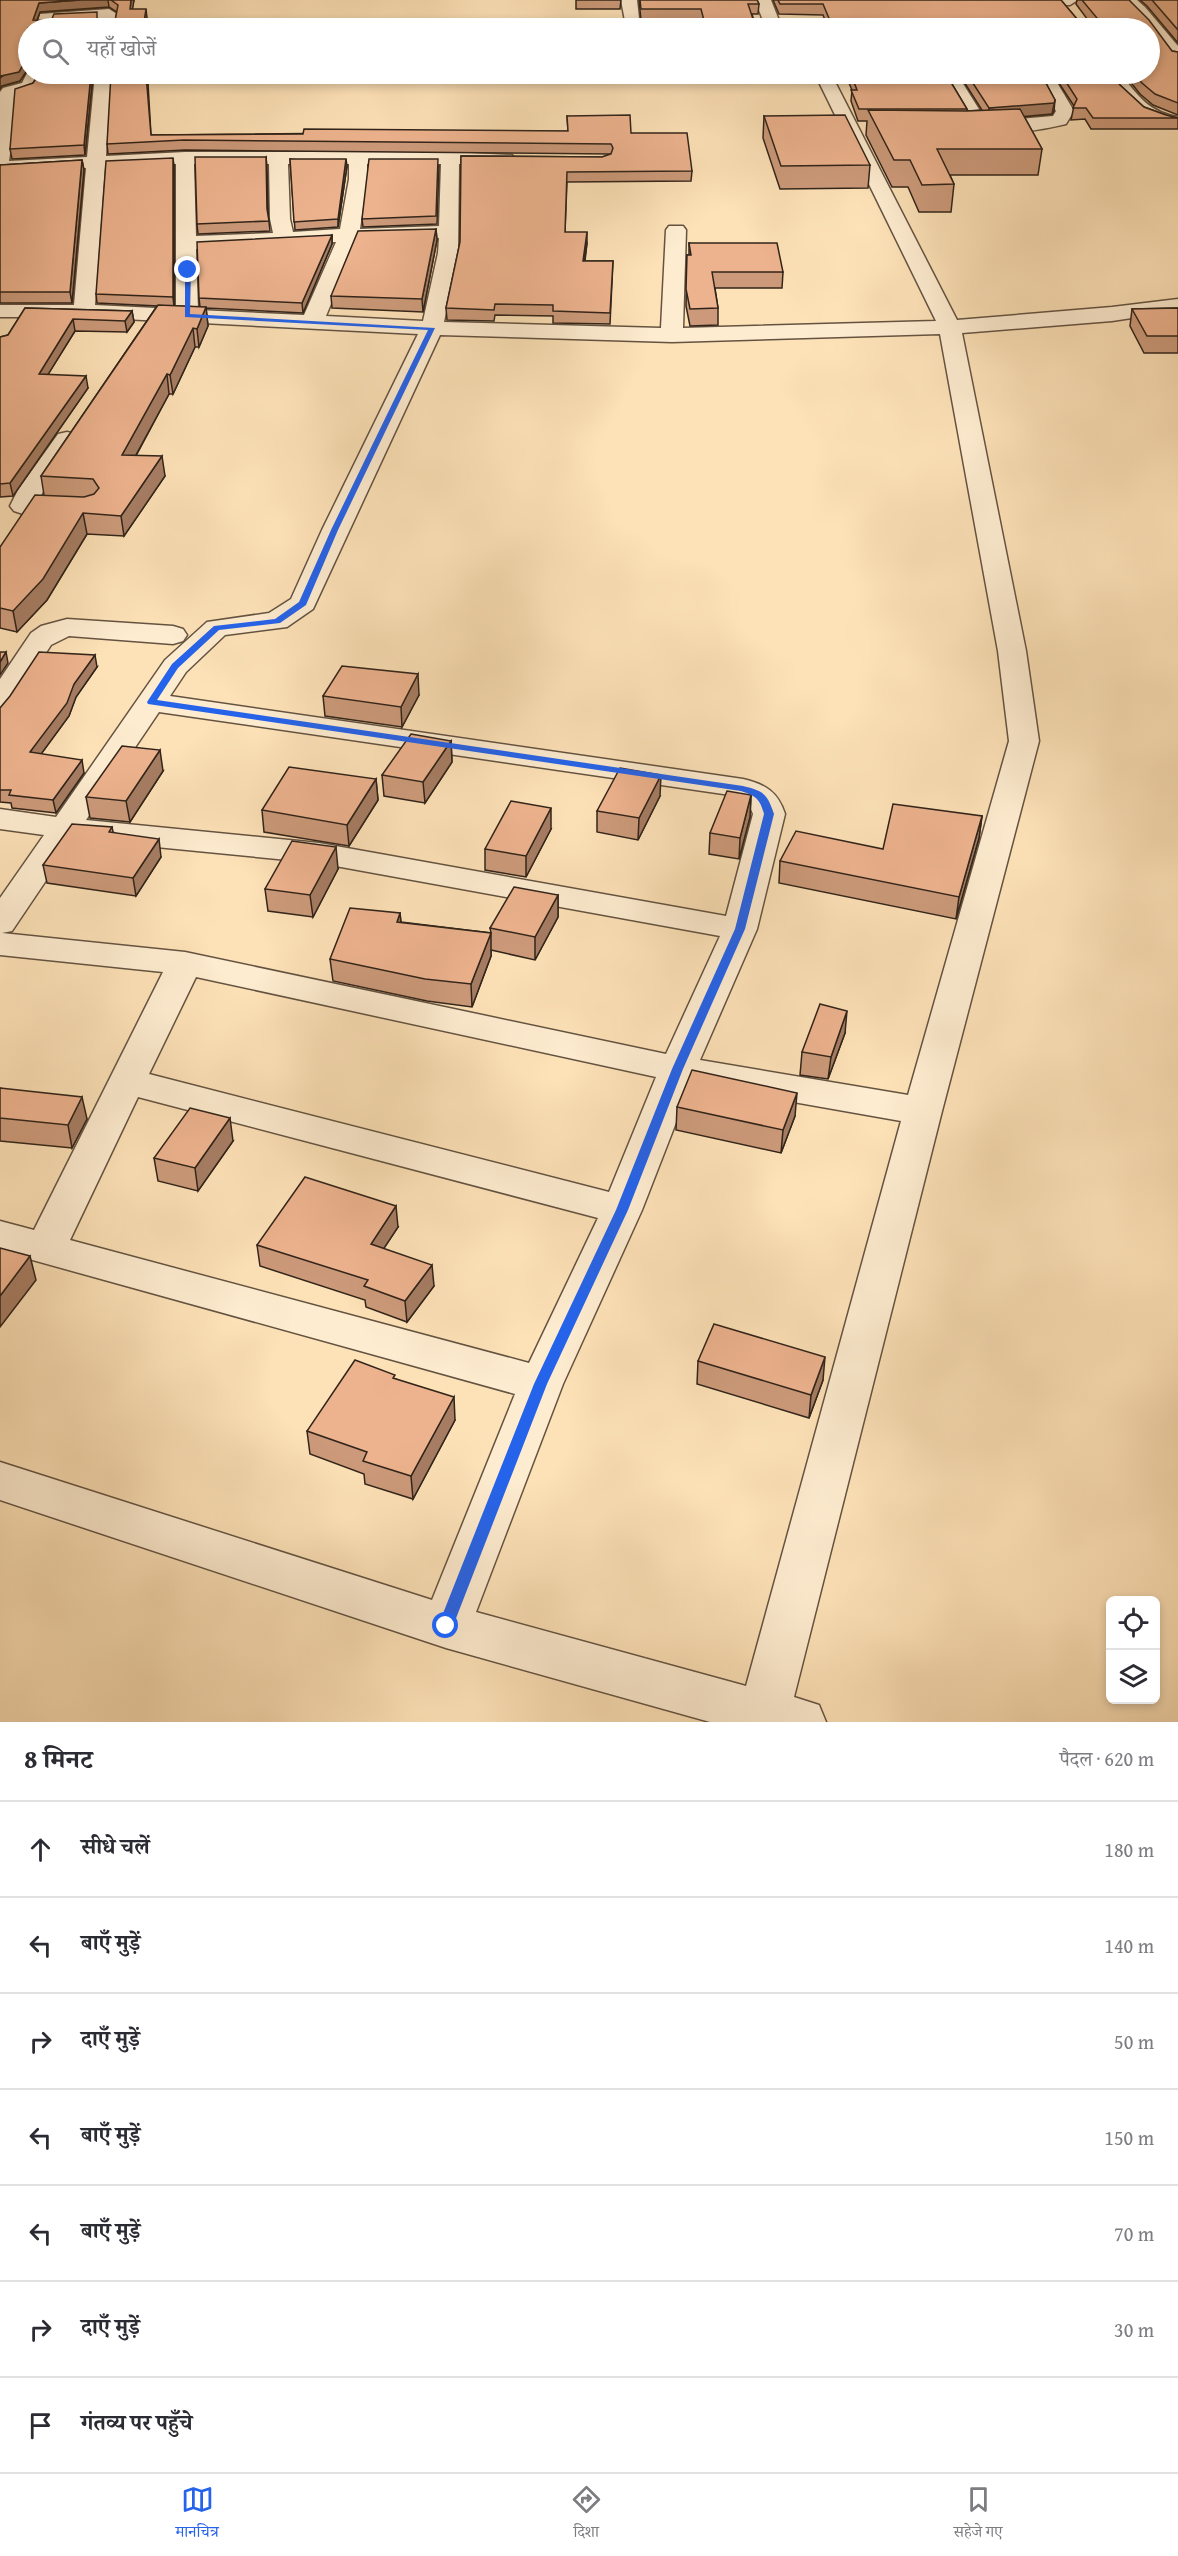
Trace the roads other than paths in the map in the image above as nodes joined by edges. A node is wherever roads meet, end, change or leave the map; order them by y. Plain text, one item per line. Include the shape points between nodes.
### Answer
1 (629, 0) edge
2 (763, 0) edge
3 (1062, 0) edge
4 (1128, 0) edge
5 (997, 1) edge
6 (1072, 7) edge
7 (46, 18) edge
8 (109, 18) edge
9 (631, 18) dead end
10 (770, 18) edge
11 (1147, 18) edge
12 (1160, 34) edge
13 (1160, 53) edge
14 (1177, 54) edge
15 (29, 84) edge
16 (102, 84) edge
17 (830, 84) edge
18 (955, 84) edge
19 (1050, 84) edge
20 (1120, 84) edge
21 (1178, 122) edge
22 (957, 127) edge
23 (981, 127) junction
24 (186, 158) junction
25 (278, 158) junction
26 (358, 158) junction
27 (450, 158) junction
28 (520, 159) edge
29 (0, 160) edge
30 (95, 161) junction
31 (0, 167) edge
32 (676, 230) dead end
33 (449, 232) junction
34 (349, 235) junction
35 (284, 237) junction
36 (187, 243) junction
37 (1178, 305) edge
38 (84, 311) junction
39 (187, 315) junction
40 (9, 318) edge
41 (312, 323) junction
42 (950, 327) junction
43 (432, 328) junction
44 (672, 336) junction
45 (82, 418) edge
46 (22, 506) edge
47 (173, 635) dead end
48 (0, 701) edge
49 (151, 702) junction
50 (0, 819) edge
51 (65, 828) junction
52 (0, 923) edge
53 (740, 929) junction
54 (0, 944) edge
55 (185, 963) junction
56 (678, 1069) junction
57 (128, 1083) junction
58 (923, 1111) junction
59 (622, 1210) junction
60 (0, 1236) edge
61 (45, 1248) junction
62 (541, 1384) junction
63 (0, 1481) edge
64 (446, 1626) junction
65 (782, 1718) edge

1 - 9 street
2 - 10 street
3 - 5 street
3 - 6 street
4 - 11 street
7 - 8 street via 109,14
12 - 14 street
13 - 14 street
15 - 29 street via 5,97
16 - 30 street
17 - 42 street via 863,128
18 - 23 street
19 - 23 street via 1065,111 1060,120
20 - 21 street via 1139,109 1155,119
22 - 23 street
24 - 25 street
24 - 30 street
24 - 36 street
25 - 26 street
25 - 35 street
26 - 27 street
26 - 34 street
27 - 28 street
27 - 33 street
30 - 31 street
30 - 38 street
32 - 44 street
33 - 34 street
33 - 43 street
34 - 35 street
34 - 41 street
35 - 36 street
36 - 39 street
37 - 42 street
38 - 39 street via 146,323
38 - 40 street
39 - 41 street
41 - 43 street
42 - 44 street
42 - 58 street via 1012,651 1024,741
43 - 44 street
43 - 49 street via 303,603 277,621 217,628 175,666
45 - 46 street
47 - 48 street via 67,627 51,632 41,639
49 - 51 street
49 - 53 street via 759,794 769,814
50 - 51 street
51 - 52 street
51 - 53 street via 319,853
53 - 56 street
54 - 55 street
55 - 56 street
55 - 57 street
56 - 58 street
56 - 59 street
57 - 59 street
57 - 61 street
58 - 65 street
59 - 62 street
60 - 61 street
61 - 62 street
62 - 64 street
63 - 64 street
64 - 65 street

